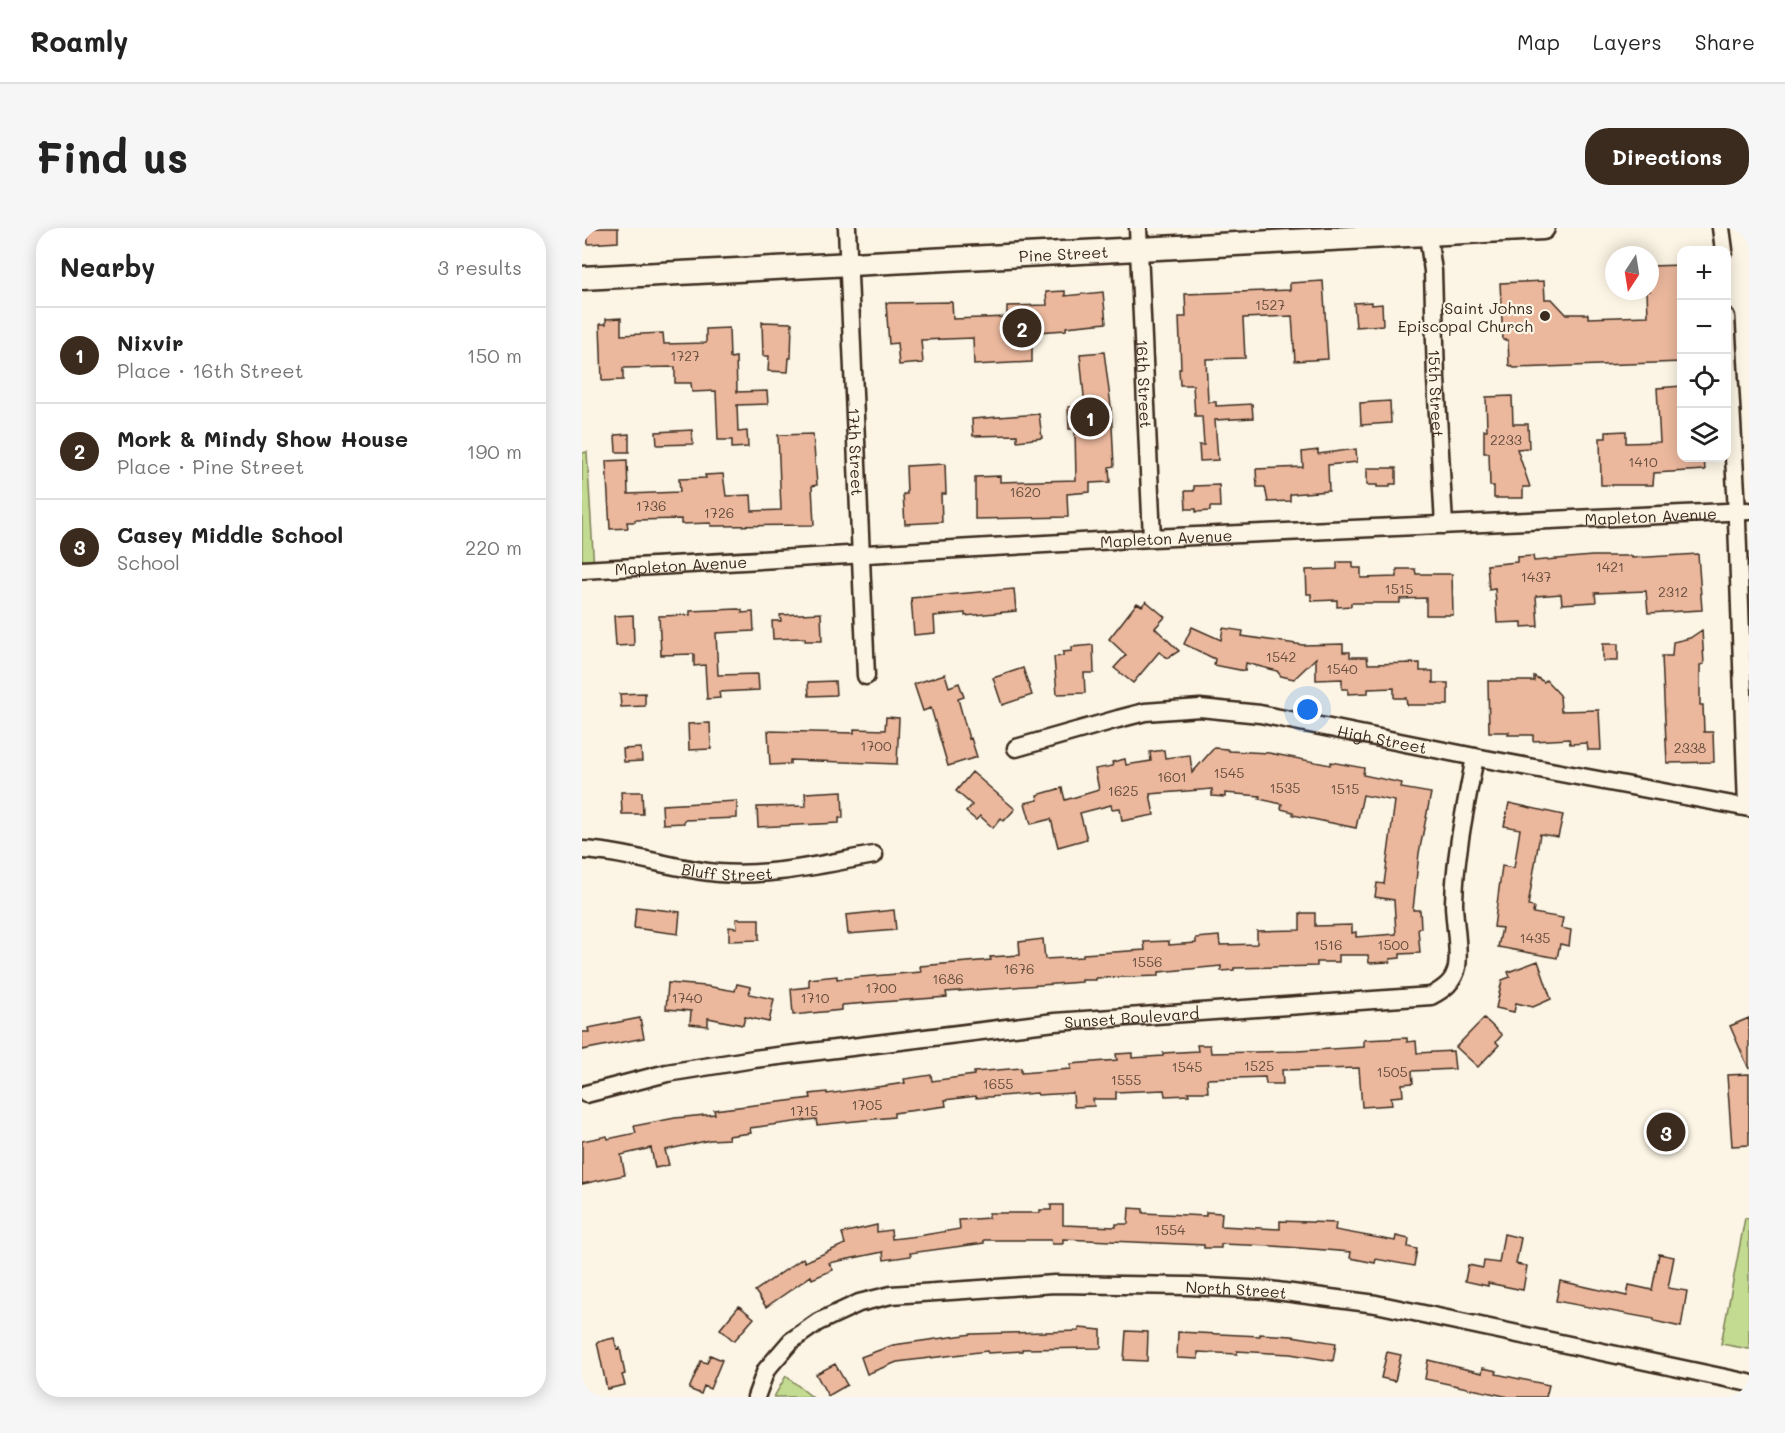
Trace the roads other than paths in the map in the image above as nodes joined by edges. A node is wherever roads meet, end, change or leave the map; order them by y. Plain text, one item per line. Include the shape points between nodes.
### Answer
1 (847, 228) edge
2 (1543, 228) edge
3 (1721, 228) edge
4 (1428, 231) edge
5 (1139, 239) edge
6 (1723, 246) edge
7 (848, 263) junction
8 (582, 278) edge
9 (1729, 354) edge
10 (1743, 511) edge
11 (1444, 525) junction
12 (1152, 538) junction
13 (862, 554) junction
14 (582, 570) edge
15 (866, 675) dead end
16 (1016, 748) dead end
17 (1475, 757) junction
18 (1748, 808) edge
19 (582, 844) edge
20 (874, 855) dead end
21 (583, 1094) edge
22 (1749, 1383) edge
23 (756, 1397) edge

1 - 7 street, 17th Street
2 - 4 street, Pine Street
3 - 6 street
4 - 5 street, Pine Street
4 - 11 street, 15th Street
5 - 7 street, Pine Street
5 - 12 street, 16th Street
7 - 8 street, Pine Street
7 - 13 street, 17th Street
9 - 10 street
10 - 11 street, Mapleton Avenue
10 - 18 street
11 - 12 street, Mapleton Avenue
12 - 13 street, Mapleton Avenue
13 - 14 street, Mapleton Avenue
13 - 15 street, 17th Street
16 - 17 street, High Street via 1118,718 1200,708 1260,714
17 - 18 street, High Street
17 - 21 street, Sunset Boulevard via 1459,842 1454,902 1457,966 1453,979 1431,996 1055,1022 754,1059 667,1073
19 - 20 street, Bluff Street via 718,873 774,873
22 - 23 street, North Street via 1376,1304 1269,1290 1055,1284 891,1295 859,1303 818,1322 792,1341 766,1370

